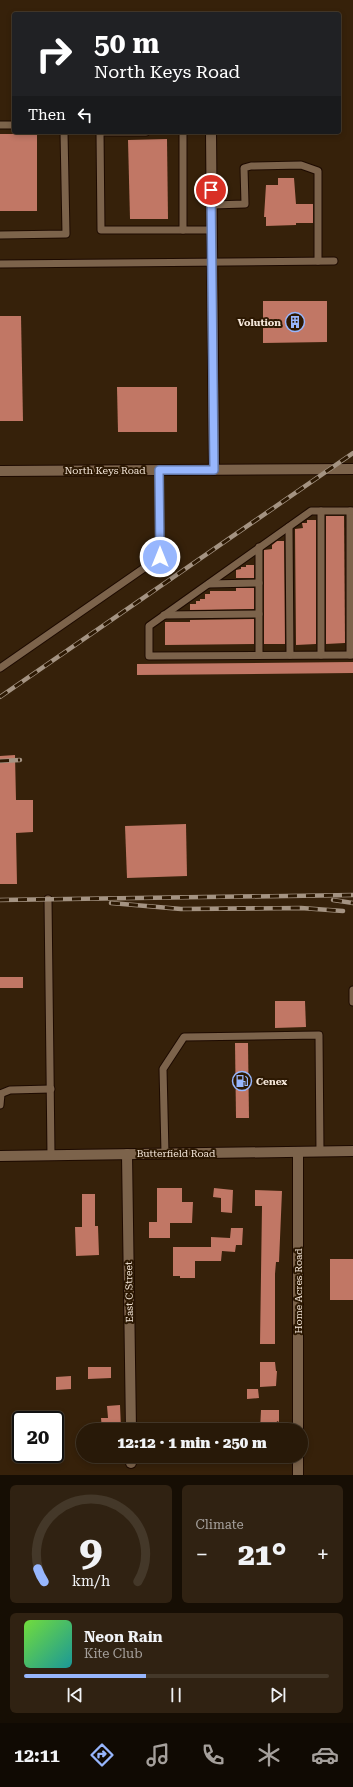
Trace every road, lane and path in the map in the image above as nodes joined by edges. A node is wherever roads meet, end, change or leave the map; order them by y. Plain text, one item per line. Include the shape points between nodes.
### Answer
1 (0, 125) edge
2 (12, 125) edge
3 (64, 134) edge
4 (100, 134) edge
5 (183, 134) edge
6 (211, 134) edge
7 (212, 205) junction
8 (183, 230) junction
9 (212, 230) junction
10 (0, 235) edge
11 (318, 261) junction
12 (334, 261) dead end
13 (212, 262) junction
14 (0, 264) edge
15 (353, 469) edge
16 (159, 470) junction
17 (214, 470) junction
18 (0, 471) edge
19 (321, 511) junction
20 (351, 511) edge
21 (289, 527) junction
22 (259, 547) junction
23 (259, 583) junction
24 (209, 584) junction
25 (259, 614) junction
26 (164, 615) junction
27 (259, 655) junction
28 (290, 655) junction
29 (321, 655) junction
30 (352, 655) edge
31 (0, 668) edge
32 (48, 899) dead end
33 (353, 990) edge
34 (353, 1002) edge
35 (50, 1089) junction
36 (0, 1094) edge
37 (0, 1105) edge
38 (353, 1151) edge
39 (298, 1152) junction
40 (320, 1152) junction
41 (165, 1153) junction
42 (127, 1154) junction
43 (52, 1155) junction
44 (0, 1156) edge
45 (131, 1423) edge
46 (298, 1423) edge
47 (298, 1463) edge
48 (298, 1475) edge

1 - 2 lane
3 - 10 lane via 66,234
4 - 8 lane via 101,230
5 - 8 lane
6 - 7 street
7 - 9 street
7 - 11 lane via 245,204 244,168 301,166 318,171
8 - 9 lane
9 - 13 street
11 - 12 lane
11 - 13 lane
13 - 14 lane
13 - 17 street
15 - 17 street, North Keys Road
16 - 17 street, North Keys Road
16 - 18 street, North Keys Road
16 - 31 lane via 160,557
19 - 20 lane
19 - 21 lane via 310,511
19 - 29 lane
20 - 30 lane
21 - 22 lane
21 - 28 lane
22 - 23 lane
22 - 24 lane
23 - 24 lane
23 - 25 lane
24 - 26 lane
25 - 26 lane
25 - 27 lane
26 - 27 lane via 149,626 149,656
27 - 28 lane
28 - 29 lane
29 - 30 lane
32 - 35 lane
33 - 34 lane
35 - 36 lane via 10,1090
35 - 43 lane
36 - 37 lane
38 - 40 street, Butterfield Road
39 - 40 street, Butterfield Road
39 - 41 street, Butterfield Road
39 - 46 street, Home Acres Road
40 - 41 lane via 319,1035 184,1037 163,1069
41 - 42 street, Butterfield Road
42 - 43 street, Butterfield Road
42 - 45 street, East C Street
43 - 44 street, Butterfield Road
47 - 48 street

